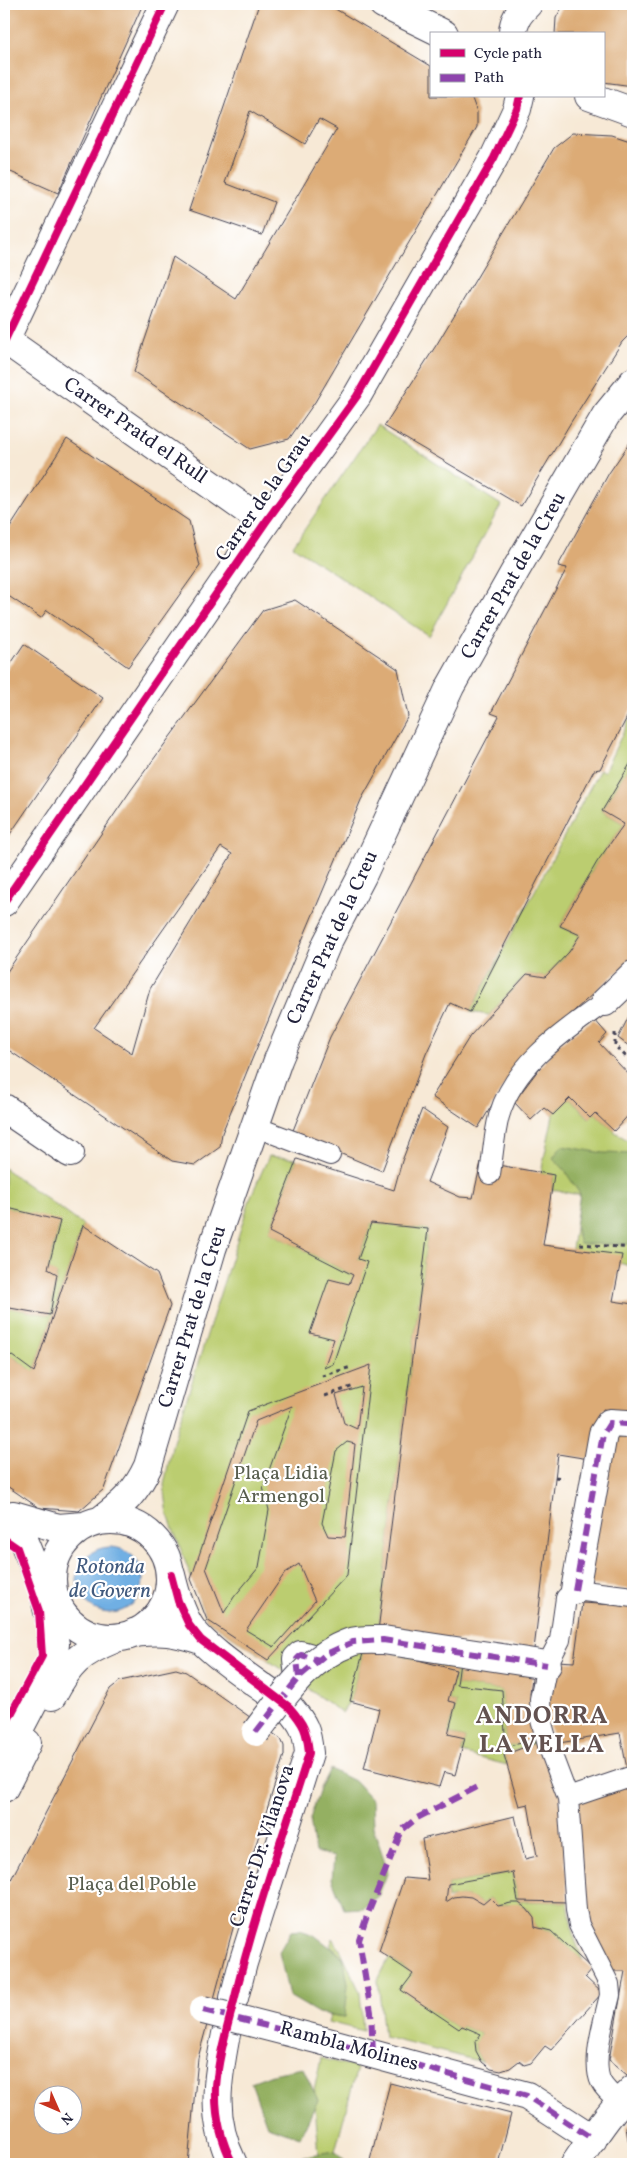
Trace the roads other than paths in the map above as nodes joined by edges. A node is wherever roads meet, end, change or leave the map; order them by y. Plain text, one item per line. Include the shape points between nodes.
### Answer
1 (165, 4) edge
2 (383, 4) edge
3 (528, 4) edge
4 (440, 32) edge
5 (513, 32) edge
6 (520, 98) edge
7 (594, 98) edge
8 (633, 112) edge
9 (4, 340) edge
10 (633, 382) edge
11 (265, 523) junction
12 (4, 902) edge
13 (633, 975) edge
14 (605, 1002) joint
15 (4, 1108) edge
16 (256, 1127) junction
17 (70, 1153) dead end
18 (330, 1155) dead end
19 (490, 1174) dead end
20 (627, 1424) dead end
21 (148, 1466) junction
22 (8, 1512) edge
23 (93, 1523) junction
24 (161, 1546) junction
25 (170, 1575) junction
26 (52, 1576) junction
27 (576, 1590) junction
28 (633, 1597) edge
29 (59, 1608) junction
30 (124, 1636) junction
31 (201, 1640) junction
32 (547, 1665) junction
33 (62, 1677) junction
34 (256, 1732) dead end
35 (4, 1758) edge
36 (633, 1776) edge
37 (4, 1788) edge
38 (568, 1798) junction
39 (234, 1998) dead end
40 (203, 2010) dead end
41 (226, 2034) dead end
42 (626, 2096) edge
43 (593, 2139) junction
44 (233, 2164) edge
45 (575, 2164) edge

1 - 9 street
2 - 4 street
3 - 5 street via 518,14
6 - 11 street, Carrer de la Grau via 494,158 357,396
7 - 8 street
9 - 11 street, Carrer Pratd el Rull
10 - 16 street, Carrer Prat de la Creu via 606,415 450,687 362,876 327,943 278,1060
11 - 12 street, Carrer de la Grau
13 - 14 street
14 - 19 lane via 550,1042 514,1083 499,1116
15 - 17 street
16 - 18 lane
16 - 21 street, Carrer Prat de la Creu via 212,1249
20 - 27 street via 610,1423 603,1434
21 - 23 street, Carrer Prat de la Creu via 130,1496
21 - 24 street via 151,1516
22 - 23 street via 58,1528
22 - 26 street via 26,1527 46,1555
22 - 35 street via 43,1589 55,1644 52,1666
23 - 24 street via 128,1521 152,1536
23 - 26 street via 70,1537 60,1548
24 - 25 street
25 - 30 street via 168,1595 159,1614 152,1622
25 - 31 street, Carrer Dr. Vilanova via 178,1602
26 - 29 street via 54,1598
27 - 28 lane
27 - 32 lane via 566,1598 560,1640
29 - 30 street via 70,1622 88,1634 100,1638
29 - 33 street via 64,1632
30 - 31 street via 159,1631 178,1632
30 - 33 street via 92,1648
31 - 39 street, Carrer Dr. Vilanova via 282,1702 300,1719 307,1732 309,1754
32 - 34 street, bridge via 382,1640 353,1642 326,1654 309,1668
32 - 38 lane via 540,1699 541,1720
33 - 37 street
36 - 38 lane
38 - 42 lane via 579,1925 609,1984 610,1995 597,2060 600,2082 608,2092
40 - 43 street, Rambla Molines, bridge via 527,2096
41 - 44 street via 216,2086 218,2116 226,2150
42 - 43 street
43 - 45 street

